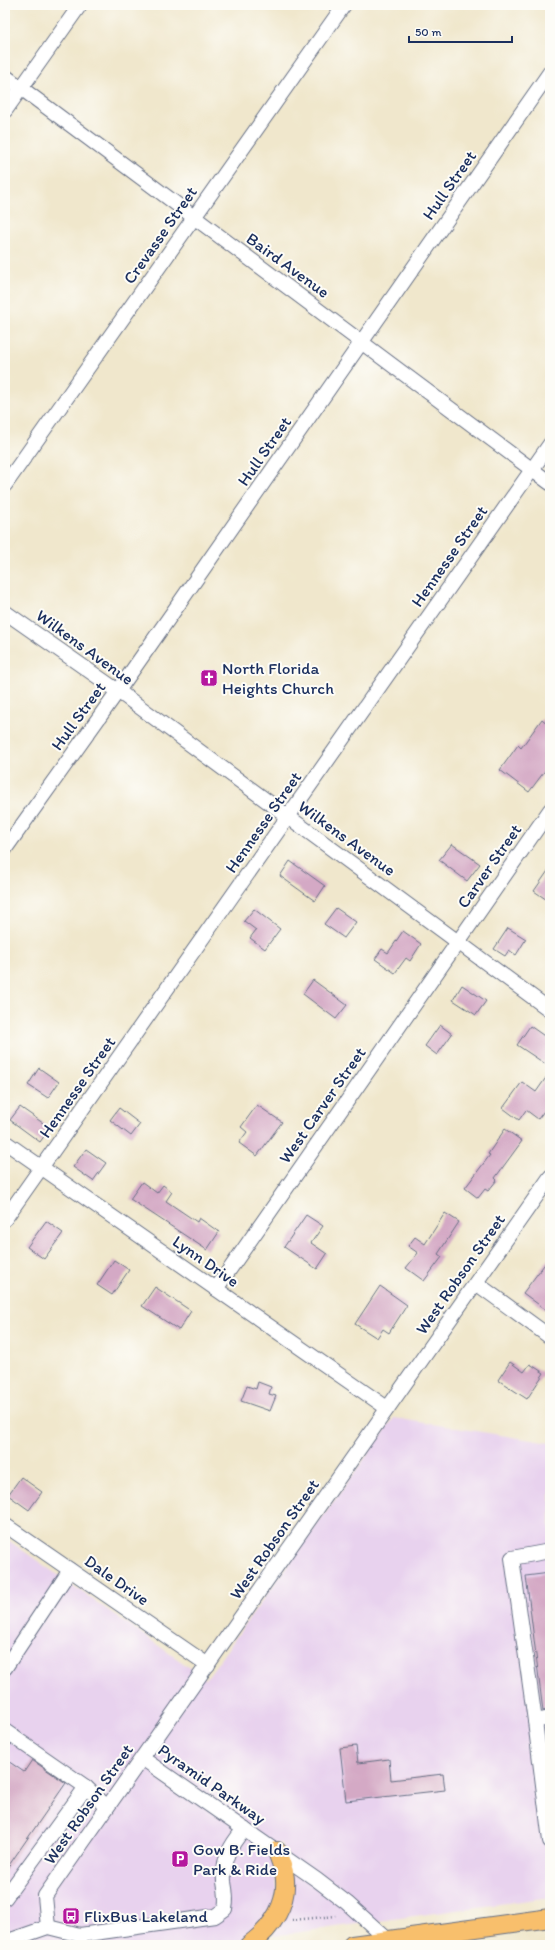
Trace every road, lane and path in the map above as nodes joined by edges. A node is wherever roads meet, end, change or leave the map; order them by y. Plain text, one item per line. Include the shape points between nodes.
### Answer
1 (80, 5) edge
2 (344, 5) edge
3 (550, 72) edge
4 (5, 76) edge
5 (21, 88) junction
6 (5, 111) edge
7 (194, 219) junction
8 (361, 342) junction
9 (550, 444) edge
10 (533, 470) junction
11 (550, 483) edge
12 (5, 485) edge
13 (5, 612) edge
14 (118, 691) junction
15 (550, 810) edge
16 (289, 817) junction
17 (5, 849) edge
18 (458, 942) junction
19 (550, 1010) edge
20 (5, 1142) edge
21 (42, 1168) junction
22 (550, 1177) edge
23 (5, 1219) edge
24 (476, 1283) junction
25 (216, 1289) junction
26 (550, 1337) edge
27 (387, 1408) junction
28 (5, 1525) edge
29 (550, 1552) edge
30 (70, 1570) junction
31 (208, 1665) junction
32 (5, 1668) edge
33 (550, 1718) edge
34 (535, 1720) junction
35 (5, 1731) edge
36 (142, 1758) junction
37 (86, 1787) junction
38 (107, 1807) junction
39 (244, 1829) junction
40 (550, 1841) edge
41 (277, 1851) junction
42 (5, 1898) edge
43 (336, 1916) dead end
44 (550, 1918) edge
45 (285, 1921) dead end
46 (48, 1927) junction
47 (5, 1942) edge
48 (389, 1943) edge
49 (249, 1945) edge
50 (352, 1945) edge

1 - 5 street
2 - 7 street, Crevasse Street
3 - 8 street, Hull Street
4 - 5 street, Baird Avenue
5 - 6 street
5 - 7 street, Baird Avenue
7 - 8 street, Baird Avenue
7 - 12 street, Crevasse Street
8 - 10 street, Baird Avenue
8 - 14 street, Hull Street
9 - 10 street, Hennesse Street
10 - 11 street, Baird Avenue
10 - 16 street, Hennesse Street via 453,580
13 - 14 street, Wilkens Avenue
14 - 16 street, Wilkens Avenue
14 - 17 street, Hull Street
15 - 18 street, Carver Street
16 - 18 street, Wilkens Avenue
16 - 21 street, Hennesse Street
18 - 19 street, Wilkens Avenue
18 - 25 street, West Carver Street
20 - 21 street, Lynn Drive
21 - 23 street, Hennesse Street
21 - 25 street, Lynn Drive
22 - 24 street, West Robson Street
24 - 26 street
24 - 27 street, West Robson Street
25 - 27 street, Lynn Drive
27 - 31 street, West Robson Street
28 - 30 street, Dale Drive
29 - 34 street via 512,1558
30 - 31 street, Dale Drive
30 - 32 street
31 - 36 street, West Robson Street
33 - 34 street
34 - 40 street
35 - 37 street
36 - 38 street, West Robson Street
36 - 39 street, Pyramid Parkway
37 - 38 street
37 - 42 street
38 - 46 street, West Robson Street via 45,1896
39 - 41 street, Pyramid Parkway
39 - 46 street via 225,1857 227,1901 225,1910 215,1916 80,1935
41 - 48 street, Pyramid Parkway via 347,1903
41 - 49 main road via 284,1873 284,1893 280,1912 271,1926
43 - 45 path
44 - 48 main road
46 - 47 street
48 - 50 main road

